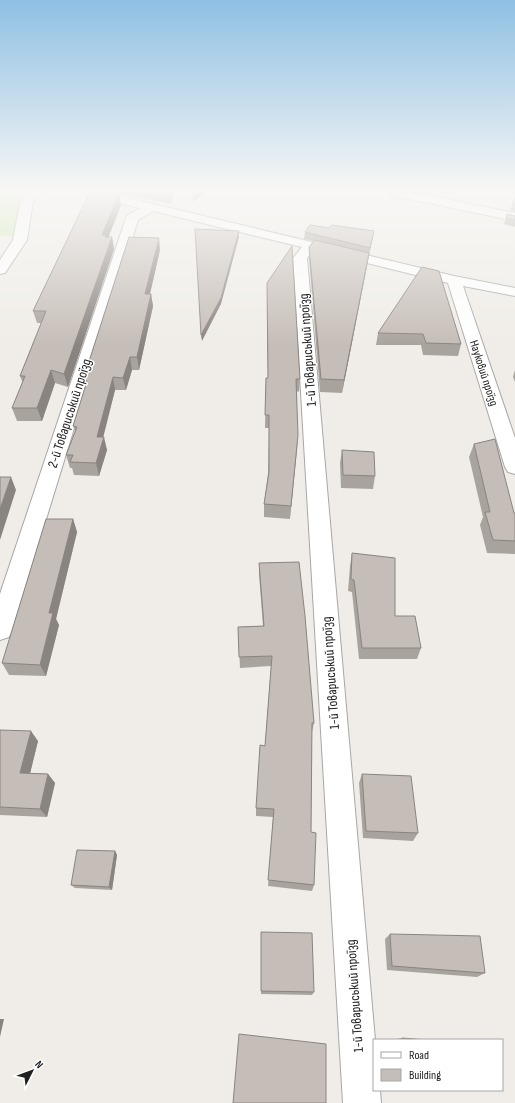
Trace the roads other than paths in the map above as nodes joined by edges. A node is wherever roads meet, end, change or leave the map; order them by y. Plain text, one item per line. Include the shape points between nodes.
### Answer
1 (18, 243) edge
2 (124, 243) edge
3 (300, 243) edge
4 (310, 246) junction
5 (0, 270) edge
6 (454, 280) junction
7 (515, 292) edge
8 (515, 467) edge
9 (0, 630) edge
10 (362, 1103) edge

1 - 5 street
2 - 9 street, 2-й Товариський проїзд
3 - 4 street
4 - 6 street
4 - 10 street, 1-й Товариський проїзд via 300,258
6 - 7 street
6 - 8 street, Науковий проїзд

